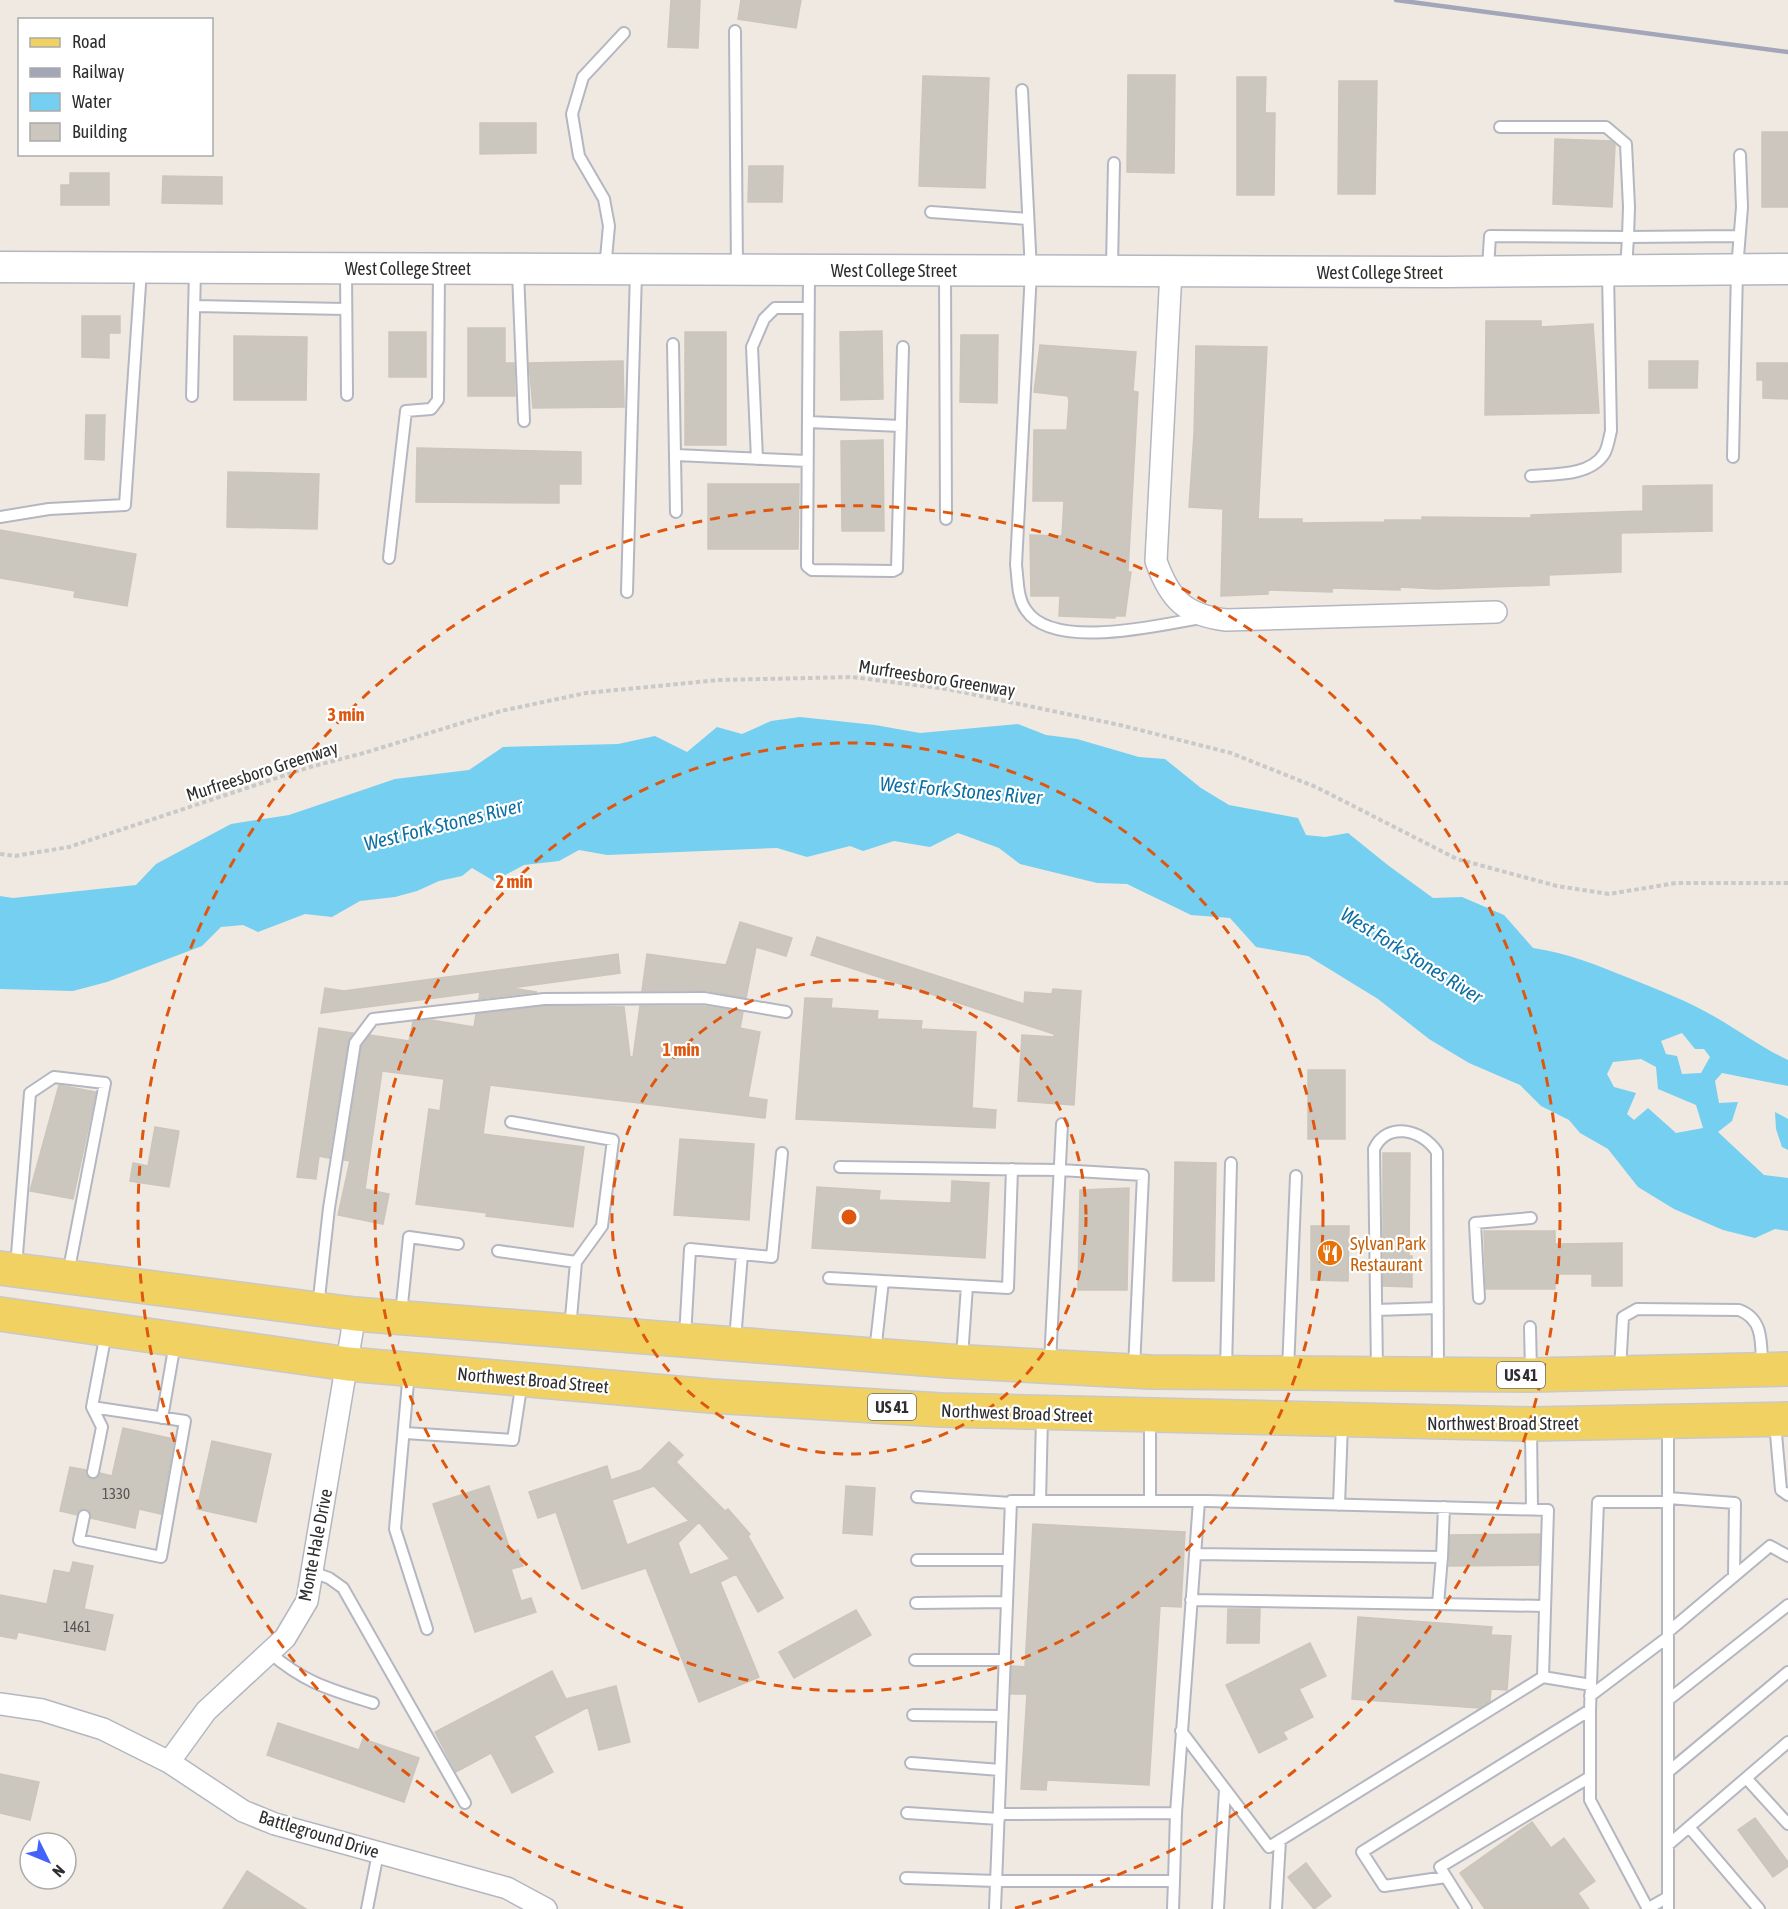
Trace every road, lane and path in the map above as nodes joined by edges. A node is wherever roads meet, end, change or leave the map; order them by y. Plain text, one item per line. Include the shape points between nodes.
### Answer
1 (735, 31) dead end
2 (624, 33) dead end
3 (1022, 90) dead end
4 (1500, 127) dead end
5 (1740, 155) dead end
6 (1114, 163) dead end
7 (931, 212) dead end
8 (1028, 219) junction
9 (1739, 236) junction
10 (1628, 237) junction
11 (0, 267) edge
12 (141, 267) junction
13 (195, 267) junction
14 (346, 268) junction
15 (440, 268) junction
16 (517, 268) junction
17 (605, 269) junction
18 (636, 269) junction
19 (737, 269) junction
20 (1737, 269) junction
21 (1788, 269) edge
22 (810, 270) junction
23 (945, 270) junction
24 (1488, 270) junction
25 (1617, 270) junction
26 (1031, 271) junction
27 (1112, 271) junction
28 (1171, 271) junction
29 (196, 306) junction
30 (807, 308) junction
31 (346, 309) junction
32 (673, 344) dead end
33 (903, 347) dead end
34 (347, 395) dead end
35 (192, 396) dead end
36 (524, 421) dead end
37 (808, 422) junction
38 (901, 426) junction
39 (676, 455) junction
40 (1733, 457) dead end
41 (757, 459) junction
42 (807, 461) junction
43 (1531, 476) dead end
44 (676, 512) dead end
45 (0, 517) edge
46 (946, 519) dead end
47 (389, 558) dead end
48 (627, 592) dead end
49 (1496, 612) dead end
50 (1202, 617) junction
51 (0, 854) edge
52 (1788, 883) edge
53 (786, 1012) dead end
54 (511, 1122) dead end
55 (1062, 1124) dead end
56 (782, 1153) dead end
57 (1231, 1163) dead end
58 (840, 1167) dead end
59 (1012, 1169) junction
60 (1066, 1170) junction
61 (1296, 1176) dead end
62 (1531, 1218) dead end
63 (458, 1244) dead end
64 (498, 1251) dead end
65 (741, 1254) junction
66 (576, 1262) junction
67 (8, 1269) edge
68 (67, 1277) junction
69 (829, 1278) dead end
70 (883, 1281) junction
71 (967, 1286) junction
72 (1479, 1298) dead end
73 (1438, 1308) junction
74 (318, 1310) junction
75 (1376, 1310) junction
76 (0, 1314) edge
77 (355, 1314) junction
78 (400, 1318) junction
79 (1530, 1326) dead end
80 (106, 1330) junction
81 (570, 1332) junction
82 (175, 1340) junction
83 (710, 1343) junction
84 (874, 1356) junction
85 (962, 1362) junction
86 (348, 1364) junction
87 (1050, 1367) junction
88 (409, 1370) junction
89 (1775, 1370) edge
90 (1142, 1372) junction
91 (1226, 1373) junction
92 (1288, 1373) junction
93 (1620, 1373) junction
94 (1377, 1374) junction
95 (1438, 1375) junction
96 (1531, 1376) junction
97 (522, 1379) junction
98 (565, 1383) junction
99 (711, 1396) junction
100 (92, 1407) junction
101 (1042, 1414) junction
102 (1150, 1417) junction
103 (162, 1418) junction
104 (1781, 1419) edge
105 (1342, 1421) junction
106 (1668, 1422) junction
107 (1531, 1424) junction
108 (405, 1433) junction
109 (93, 1472) dead end
110 (1788, 1495) edge
111 (917, 1497) dead end
112 (1668, 1500) junction
113 (1040, 1501) junction
114 (1150, 1501) junction
115 (1199, 1501) junction
116 (1011, 1503) junction
117 (1339, 1504) junction
118 (1444, 1507) junction
119 (1532, 1509) junction
120 (84, 1516) dead end
121 (1195, 1554) junction
122 (1788, 1556) edge
123 (1442, 1557) junction
124 (917, 1560) dead end
125 (1008, 1560) junction
126 (312, 1572) junction
127 (1734, 1576) junction
128 (1191, 1600) junction
129 (1006, 1602) junction
130 (916, 1603) dead end
131 (1438, 1604) junction
132 (1788, 1605) edge
133 (1544, 1606) junction
134 (427, 1629) dead end
135 (1668, 1635) junction
136 (270, 1653) junction
137 (915, 1660) dead end
138 (1005, 1660) junction
139 (1788, 1672) edge
140 (1543, 1677) junction
141 (1591, 1691) junction
142 (1668, 1700) junction
143 (373, 1703) dead end
144 (0, 1704) edge
145 (1590, 1710) junction
146 (913, 1715) dead end
147 (1002, 1716) junction
148 (1181, 1731) junction
149 (1788, 1742) edge
150 (169, 1762) junction
151 (912, 1763) dead end
152 (1000, 1770) junction
153 (1668, 1772) junction
154 (1590, 1777) junction
155 (1746, 1778) junction
156 (1225, 1789) junction
157 (465, 1803) dead end
158 (907, 1813) dead end
159 (1176, 1813) junction
160 (999, 1816) junction
161 (1788, 1824) edge
162 (1689, 1827) junction
163 (1280, 1840) junction
164 (1668, 1845) junction
165 (378, 1853) junction
166 (1446, 1877) junction
167 (906, 1878) dead end
168 (996, 1881) junction
169 (1174, 1881) junction
170 (1668, 1897) junction
171 (367, 1909) edge
172 (546, 1909) edge
173 (995, 1909) edge
174 (1173, 1909) edge
175 (1218, 1909) edge
176 (1276, 1909) edge
177 (1466, 1909) edge
178 (1647, 1909) edge
179 (1668, 1909) edge
180 (1759, 1909) edge

1 - 19 lane
2 - 17 lane via 583,77 572,114 579,156 604,199 609,226
3 - 8 lane
4 - 10 lane via 1606,128 1626,144
5 - 9 lane
6 - 27 lane
7 - 8 lane
8 - 26 lane
9 - 10 lane
9 - 20 lane
10 - 24 lane via 1490,236
10 - 25 lane
11 - 12 street, West College Street
12 - 13 street, West College Street
12 - 45 lane via 125,505 49,509
13 - 14 street, West College Street
13 - 29 lane
14 - 15 street, West College Street
14 - 31 lane
15 - 16 street, West College Street
15 - 47 lane via 438,400 431,409 406,411
16 - 17 street, West College Street
16 - 36 lane
17 - 18 street, West College Street
18 - 19 street, West College Street
18 - 48 lane
19 - 22 street, West College Street
20 - 21 street, West College Street
20 - 25 street, West College Street
20 - 40 lane
22 - 23 street, West College Street
22 - 30 lane
23 - 26 street, West College Street
23 - 46 lane
24 - 25 street, West College Street
24 - 28 street, West College Street
25 - 43 lane via 1611,431 1604,454 1593,465 1573,472
26 - 27 street, West College Street
26 - 50 lane via 1016,565 1019,595 1025,609 1045,626 1119,633
27 - 28 street, West College Street
28 - 50 street via 1156,561 1165,587 1181,605
29 - 31 lane
29 - 35 lane
30 - 37 lane
30 - 41 lane via 775,308 764,319 752,347
31 - 34 lane
32 - 39 lane
33 - 38 lane
37 - 38 lane
37 - 42 lane
38 - 42 lane via 897,569 893,571 808,568
39 - 41 lane
39 - 44 lane
41 - 42 lane
49 - 50 street via 1226,620
51 - 52 path, Murfreesboro Greenway via 15,856 69,847 310,766 501,711 586,693 719,680 852,677 947,689 1231,753 1325,791 1456,859 1557,886 1609,894 1676,883
53 - 74 lane via 704,998 544,999 374,1019 355,1043 329,1208
54 - 66 lane via 613,1140 602,1226
55 - 60 lane
56 - 65 lane via 772,1257
57 - 91 lane
58 - 59 lane
59 - 60 lane
59 - 71 lane via 1008,1288
60 - 87 lane
60 - 90 lane via 1143,1175
61 - 92 lane
62 - 72 lane via 1475,1223
63 - 78 lane via 409,1237
64 - 66 lane
65 - 83 lane
65 - 83 lane via 690,1249
66 - 81 lane
67 - 68 main road, US 41
67 - 68 lane via 30,1093 54,1077 105,1083
68 - 74 main road, US 41
69 - 70 lane
70 - 71 lane
70 - 84 lane
71 - 85 lane
73 - 75 lane
73 - 75 lane via 1437,1152 1418,1134 1392,1132 1378,1140 1374,1149
73 - 95 lane
74 - 77 main road, US 41
75 - 94 lane
76 - 80 main road, Northwest Broad Street / US 41
77 - 78 main road, US 41
77 - 86 street, Monte Hale Drive
78 - 81 main road, US 41
79 - 96 lane
80 - 82 main road, Northwest Broad Street / US 41
80 - 100 lane
81 - 83 main road, US 41
81 - 98 main road
82 - 86 main road, Northwest Broad Street / US 41
82 - 103 lane
83 - 84 main road, US 41
83 - 99 main road
84 - 85 main road, US 41
85 - 87 main road, US 41
86 - 88 main road, Northwest Broad Street / US 41
86 - 126 street, Monte Hale Drive
87 - 90 main road, US 41
88 - 97 main road, Northwest Broad Street / US 41
88 - 108 lane
89 - 93 main road, US 41
89 - 93 lane via 1760,1330 1746,1313 1637,1309 1623,1317
90 - 91 main road, US 41
90 - 102 main road
91 - 92 main road, US 41
92 - 94 main road, US 41
93 - 96 main road, US 41
94 - 95 main road, US 41
95 - 96 main road, US 41
96 - 107 main road
97 - 98 main road, Northwest Broad Street / US 41
97 - 108 lane via 513,1440
98 - 99 main road, Northwest Broad Street / US 41
99 - 101 main road, Northwest Broad Street / US 41
100 - 103 lane
100 - 109 lane via 102,1427
101 - 102 main road, Northwest Broad Street / US 41
101 - 113 lane
102 - 105 main road, Northwest Broad Street / US 41
102 - 114 lane
103 - 120 lane via 185,1421 161,1557 79,1540
104 - 106 main road, Northwest Broad Street / US 41
104 - 110 lane via 1781,1490
105 - 107 main road, Northwest Broad Street / US 41
105 - 117 lane
106 - 107 main road, Northwest Broad Street / US 41
106 - 112 lane
107 - 119 lane
108 - 134 lane via 395,1530
111 - 116 lane
112 - 127 lane via 1734,1503
112 - 135 lane
112 - 141 lane via 1598,1502
113 - 114 lane
113 - 116 lane
114 - 115 lane
115 - 117 lane
115 - 121 lane
116 - 125 lane
117 - 118 lane
118 - 119 lane
118 - 123 lane
119 - 133 lane via 1548,1510
121 - 123 lane
121 - 128 lane
122 - 127 lane via 1770,1546
123 - 131 lane
124 - 125 lane
125 - 129 lane
126 - 136 street, Monte Hale Drive via 307,1601 285,1638
126 - 157 lane via 344,1588
127 - 135 lane
128 - 131 lane
128 - 148 lane
129 - 130 lane
129 - 138 lane
131 - 133 lane
132 - 142 lane
133 - 140 lane
135 - 141 lane
135 - 142 lane
136 - 143 lane via 314,1685
136 - 150 street, Monte Hale Drive via 206,1711
137 - 138 lane
138 - 147 lane
139 - 153 lane
140 - 141 lane
140 - 163 lane
141 - 145 lane
142 - 153 lane
144 - 150 street, Battleground Drive via 42,1710 103,1728
145 - 154 lane
145 - 166 lane via 1362,1852 1384,1886
146 - 147 lane
147 - 152 lane
148 - 156 lane
148 - 159 lane
149 - 155 lane
150 - 165 street, Battleground Drive via 243,1811
151 - 152 lane
152 - 160 lane
153 - 164 lane
154 - 166 lane via 1440,1867
154 - 178 lane via 1590,1800
155 - 161 lane
155 - 162 lane
156 - 163 lane via 1269,1847
156 - 175 lane
158 - 160 lane
159 - 160 lane
159 - 169 lane
160 - 168 lane
162 - 164 lane
162 - 180 lane
163 - 176 lane
164 - 170 lane
165 - 171 lane
165 - 172 street, Battleground Drive via 507,1888
166 - 177 lane
167 - 168 lane
168 - 169 lane
168 - 173 lane
169 - 174 lane
170 - 178 lane
170 - 179 lane

